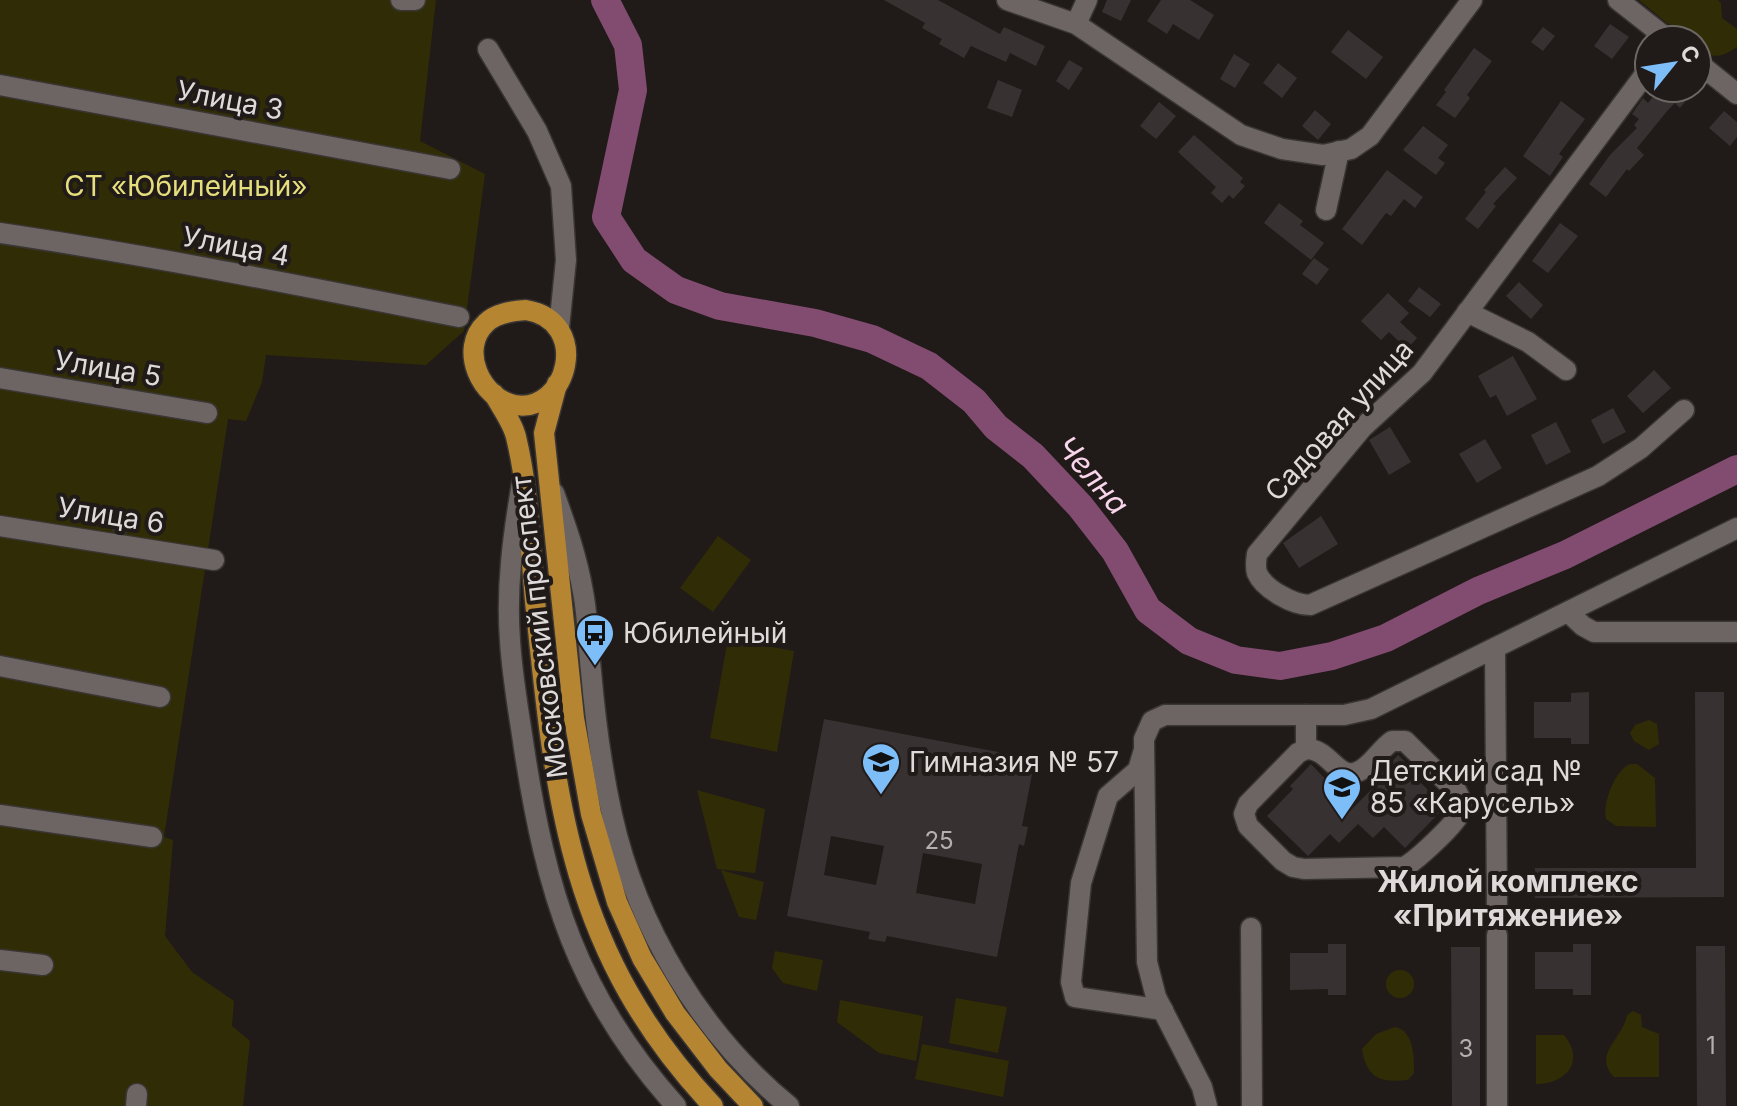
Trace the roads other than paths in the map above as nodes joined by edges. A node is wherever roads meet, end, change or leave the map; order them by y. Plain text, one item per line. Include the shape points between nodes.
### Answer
1 (401, 0) edge
2 (415, 0) edge
3 (1007, 0) edge
4 (1087, 0) edge
5 (1472, 0) edge
6 (1618, 0) edge
7 (1076, 24) junction
8 (1649, 24) edge
9 (488, 49) dead end
10 (1713, 75) edge
11 (0, 85) edge
12 (1633, 90) edge
13 (1737, 94) edge
14 (1339, 151) junction
15 (450, 169) dead end
16 (1326, 210) dead end
17 (0, 233) edge
18 (1467, 312) junction
19 (459, 317) dead end
20 (559, 328) junction
21 (1566, 370) dead end
22 (0, 378) edge
23 (557, 384) junction
24 (494, 394) junction
25 (1684, 410) dead end
26 (207, 413) dead end
27 (549, 478) junction
28 (522, 479) junction
29 (0, 526) edge
30 (1737, 528) edge
31 (214, 560) dead end
32 (1568, 612) junction
33 (1735, 632) dead end
34 (1495, 648) junction
35 (0, 666) edge
36 (160, 697) dead end
37 (1306, 715) junction
38 (1144, 749) junction
39 (1306, 749) junction
40 (0, 815) edge
41 (152, 837) dead end
42 (1497, 910) dead end
43 (1251, 928) dead end
44 (1497, 935) dead end
45 (0, 960) edge
46 (43, 965) dead end
47 (1163, 1010) junction
48 (676, 1106) edge
49 (713, 1106) edge
50 (753, 1106) edge
51 (789, 1106) edge
52 (1207, 1106) edge
53 (1252, 1106) edge
54 (1497, 1106) edge

1 - 2 street
3 - 7 street
4 - 7 street
5 - 14 street via 1370,136
6 - 8 street
7 - 14 street via 1241,135 1282,149 1323,155
9 - 20 street via 537,131 561,186 566,260
10 - 13 street
11 - 15 street, Улица 3
12 - 18 street, Садовая улица
14 - 16 street
17 - 19 street, Улица 4
18 - 21 street via 1528,342
18 - 25 street, Садовая улица via 1422,373 1362,428 1257,554 1258,577 1290,602 1320,601 1598,476
20 - 23 main road, Московский проспект via 567,365
20 - 24 main road, Московский проспект via 539,312 526,310 486,323 478,334 474,361
22 - 26 street, Улица 5
23 - 24 main road via 531,403 503,402
23 - 27 main road, Московский проспект via 544,433
24 - 28 main road, Московский проспект via 516,434
27 - 50 main road, Московский проспект via 574,718 591,814 617,902 675,1013
27 - 51 street via 584,595 612,814 629,877 678,978 718,1034
28 - 48 street via 511,552 510,639 549,881 598,1001 647,1075
28 - 49 main road, Московский проспект via 550,751 584,897 609,960 646,1024
29 - 31 street, Улица 6
30 - 32 street
32 - 33 street via 1594,632
32 - 34 street
34 - 37 street via 1371,709
34 - 42 street
35 - 36 street
37 - 38 street via 1165,715 1147,728
37 - 39 street
38 - 47 street via 1146,951
38 - 47 street via 1138,770 1108,796 1081,883 1071,982 1075,997
39 - 39 street via 1248,804 1244,814 1248,826 1293,867 1404,867 1459,816 1460,797 1405,741 1392,741 1352,773 1341,771 1322,752
40 - 41 street
43 - 53 street
44 - 54 street
45 - 46 street
47 - 52 street

